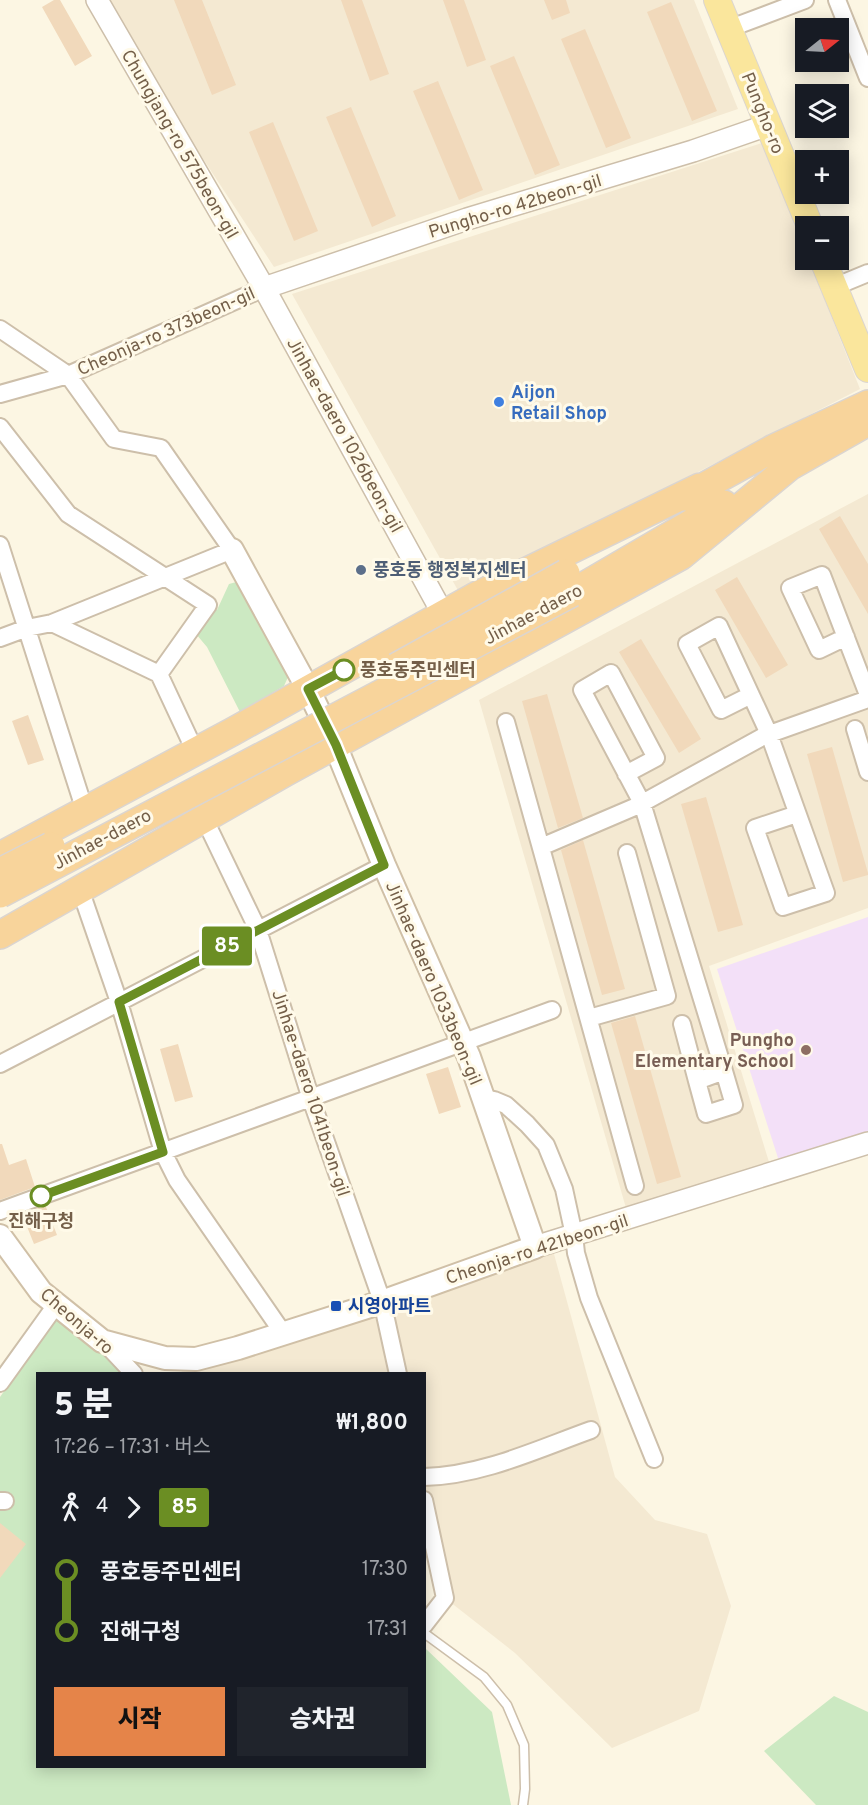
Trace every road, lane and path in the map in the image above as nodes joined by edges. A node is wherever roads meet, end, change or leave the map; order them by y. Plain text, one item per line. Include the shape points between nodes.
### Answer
1 (97, 0) edge
2 (717, 0) edge
3 (805, 0) edge
4 (837, 0) edge
5 (728, 29) junction
6 (862, 51) edge
7 (868, 78) edge
8 (768, 125) junction
9 (806, 216) edge
10 (827, 270) edge
11 (868, 273) edge
12 (834, 287) junction
13 (264, 288) junction
14 (0, 329) edge
15 (866, 360) edge
16 (68, 375) junction
17 (0, 394) edge
18 (868, 404) edge
19 (868, 422) edge
20 (0, 427) edge
21 (794, 463) junction
22 (700, 487) junction
23 (0, 545) edge
24 (232, 550) junction
25 (165, 577) junction
26 (569, 583) junction
27 (443, 614) junction
28 (52, 623) junction
29 (27, 628) junction
30 (846, 637) dead end
31 (0, 638) edge
32 (159, 674) junction
33 (308, 689) junction
34 (751, 695) junction
35 (868, 697) edge
36 (506, 722) dead end
37 (855, 729) dead end
38 (769, 734) junction
39 (336, 745) junction
40 (195, 752) junction
41 (868, 772) edge
42 (626, 774) junction
43 (642, 803) junction
44 (85, 811) junction
45 (797, 814) junction
46 (204, 818) junction
47 (541, 847) junction
48 (627, 853) dead end
49 (0, 856) edge
50 (384, 865) junction
51 (0, 872) edge
52 (80, 889) junction
53 (0, 894) edge
54 (258, 930) junction
55 (0, 934) edge
56 (119, 1002) junction
57 (552, 1010) dead end
58 (589, 1018) junction
59 (682, 1024) dead end
60 (463, 1043) junction
61 (0, 1064) edge
62 (724, 1071) junction
63 (698, 1081) junction
64 (484, 1098) junction
65 (310, 1099) junction
66 (868, 1143) edge
67 (163, 1152) junction
68 (635, 1186) dead end
69 (0, 1211) edge
70 (574, 1235) junction
71 (0, 1236) edge
72 (536, 1247) junction
73 (382, 1301) junction
74 (56, 1305) junction
75 (283, 1333) junction
76 (102, 1341) junction
77 (132, 1372) edge
78 (398, 1372) edge
79 (0, 1383) edge
80 (591, 1430) dead end
81 (654, 1459) dead end
82 (426, 1477) edge
83 (426, 1509) edge
84 (426, 1622) edge
85 (426, 1634) edge
86 (523, 1805) edge

1 - 13 street, Chungjang-ro 575beon-gil
2 - 5 main road, Pungho-ro
3 - 5 street
4 - 6 street
5 - 8 main road, Pungho-ro
6 - 7 street
8 - 9 main road, Pungho-ro
8 - 13 street, Pungho-ro 42beon-gil via 467,219
10 - 12 main road
11 - 12 street
12 - 15 main road
13 - 16 street, Cheonja-ro 373beon-gil
13 - 27 street, Jinhae-daero 1026beon-gil
14 - 16 street
16 - 17 street, Cheonja-ro 373beon-gil
16 - 24 street, Cheonja-ro 373beon-gil via 114,439 161,448
18 - 22 highway, Jinhae-daero
19 - 21 highway, Jinhae-daero
20 - 25 street via 68,514
21 - 26 highway, Jinhae-daero
21 - 39 highway via 681,556
22 - 26 highway, Jinhae-daero
22 - 27 highway
23 - 29 street
24 - 25 street
24 - 33 main road, Jinhae-daero 1033beon-gil
25 - 28 street
25 - 32 street via 208,605
26 - 51 highway, Jinhae-daero, bridge
26 - 53 highway, Jinhae-daero, bridge via 353,710 193,790
27 - 33 highway
28 - 29 street
28 - 32 street
29 - 31 street
29 - 44 street
30 - 35 street
32 - 40 street
33 - 39 main road, Jinhae-daero 1033beon-gil
33 - 40 highway
34 - 34 street via 719,626 687,644 721,710
34 - 38 street
35 - 38 street
36 - 47 street
37 - 41 street
38 - 43 street
38 - 45 street
39 - 46 highway
39 - 50 main road, Jinhae-daero 1033beon-gil
40 - 44 highway
42 - 42 street via 582,690 611,673 656,758
42 - 43 street
43 - 47 street
43 - 62 street
44 - 49 highway
45 - 45 street via 826,892 783,908 755,828
46 - 52 highway
46 - 54 street, Jinhae-daero 1041beon-gil
47 - 58 street
48 - 58 street via 667,996
50 - 54 street
50 - 60 main road, Jinhae-daero 1033beon-gil
52 - 55 highway
52 - 56 street
54 - 56 street
54 - 65 street, Jinhae-daero 1041beon-gil
56 - 61 street
56 - 67 street
57 - 60 street
58 - 68 street
59 - 63 street
60 - 64 main road, Jinhae-daero 1033beon-gil
60 - 65 street
62 - 63 street
62 - 63 street via 734,1105 706,1114
64 - 70 street via 506,1106 546,1145 564,1189
64 - 72 main road, Jinhae-daero 1033beon-gil
65 - 67 street
65 - 73 street, Jinhae-daero 1041beon-gil
66 - 70 street, Cheonja-ro 421beon-gil
67 - 69 street
67 - 75 street via 177,1180
70 - 72 street, Cheonja-ro 421beon-gil
70 - 81 street via 589,1298
71 - 74 main road, Cheonja-ro via 40,1292
72 - 73 main road, Cheonja-ro 421beon-gil
73 - 75 main road, Cheonja-ro 421beon-gil
73 - 78 street, Jinhae-daero 1041beon-gil
74 - 76 main road, Cheonja-ro
74 - 79 street
75 - 76 main road, Cheonja-ro 421beon-gil via 196,1359 165,1358
76 - 77 street, Cheonja-ro
80 - 82 street via 477,1468
83 - 84 street via 445,1598
85 - 86 lane via 484,1677 507,1705 524,1745

